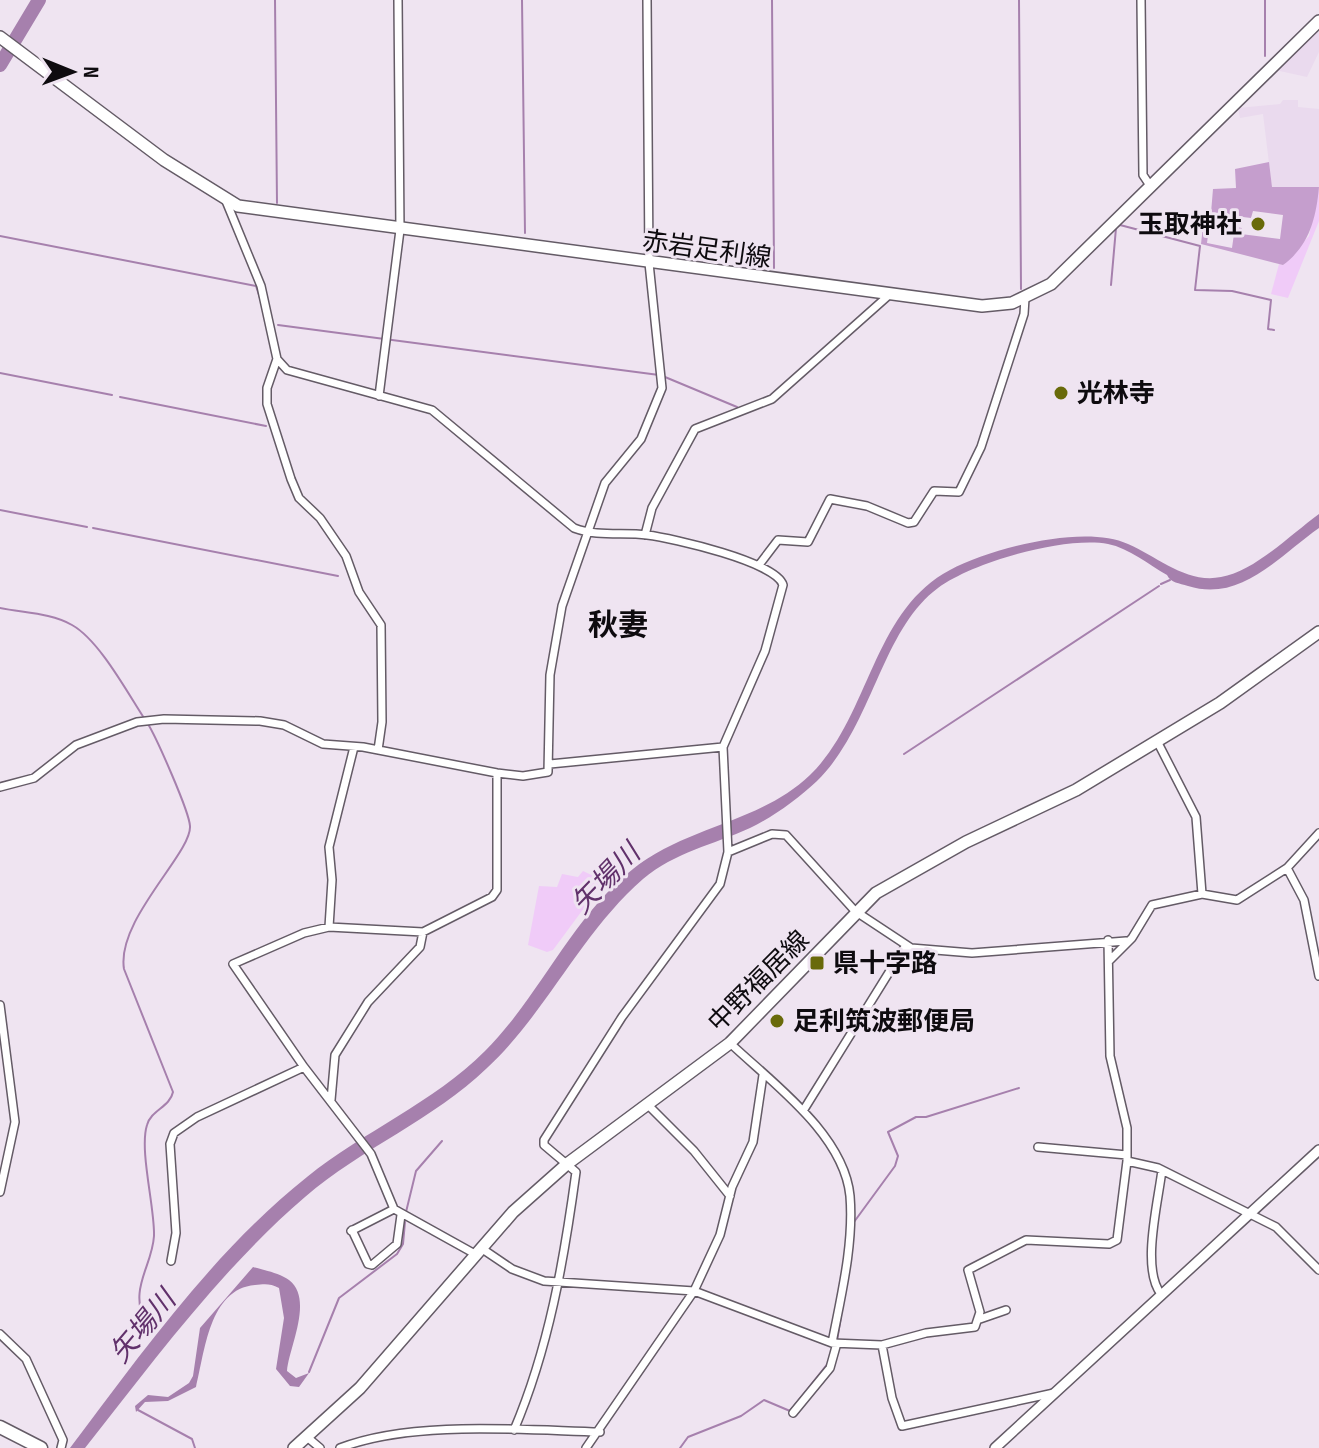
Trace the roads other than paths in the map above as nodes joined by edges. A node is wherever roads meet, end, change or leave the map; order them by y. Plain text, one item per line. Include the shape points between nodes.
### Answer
1 (398, 0) edge
2 (647, 0) edge
3 (1141, 0) edge
4 (1319, 21) edge
5 (1, 38) edge
6 (1152, 187) junction
7 (226, 201) junction
8 (400, 230) junction
9 (649, 263) junction
10 (889, 295) junction
11 (1025, 298) junction
12 (277, 359) junction
13 (379, 396) junction
14 (586, 532) junction
15 (645, 535) junction
16 (759, 565) junction
17 (1319, 632) edge
18 (1157, 741) junction
19 (354, 747) junction
20 (723, 747) junction
21 (378, 750) junction
22 (550, 764) junction
23 (497, 773) junction
24 (0, 787) edge
25 (1319, 833) edge
26 (728, 852) junction
27 (1287, 868) junction
28 (1202, 894) junction
29 (855, 911) junction
30 (329, 927) junction
31 (423, 932) junction
32 (1108, 940) junction
33 (1126, 941) junction
34 (906, 945) junction
35 (1109, 961) junction
36 (1319, 976) edge
37 (0, 1005) edge
38 (730, 1043) junction
39 (304, 1067) junction
40 (763, 1075) junction
41 (331, 1100) junction
42 (647, 1104) junction
43 (803, 1111) junction
44 (1038, 1147) dead end
45 (1319, 1150) edge
46 (1127, 1158) junction
47 (567, 1164) junction
48 (1162, 1170) junction
49 (0, 1192) edge
50 (730, 1196) junction
51 (394, 1209) junction
52 (1251, 1214) junction
53 (401, 1215) junction
54 (478, 1251) junction
55 (171, 1261) dead end
56 (1319, 1270) edge
57 (556, 1284) junction
58 (694, 1291) junction
59 (1161, 1294) junction
60 (1006, 1310) dead end
61 (980, 1319) junction
62 (0, 1334) edge
63 (834, 1343) junction
64 (882, 1345) junction
65 (1054, 1393) junction
66 (793, 1413) dead end
67 (0, 1427) edge
68 (514, 1430) junction
69 (600, 1432) junction
70 (307, 1437) junction
71 (359, 1445) edge
72 (41, 1448) edge
73 (61, 1448) edge
74 (294, 1448) edge
75 (320, 1448) edge
76 (340, 1448) edge
77 (586, 1448) edge
78 (995, 1448) edge

1 - 8 street
2 - 9 street
3 - 6 street via 1143,175
4 - 6 main road, 赤岩足利線
5 - 7 main road, 赤岩足利線
6 - 11 main road, 赤岩足利線 via 1051,284
7 - 8 main road, 赤岩足利線
7 - 12 street via 261,286
8 - 9 main road, 赤岩足利線
8 - 13 street
9 - 10 main road, 赤岩足利線
9 - 14 street via 662,388 641,439 605,483
10 - 11 main road, 赤岩足利線 via 982,306
10 - 15 street via 772,399 695,429 652,508
11 - 16 street via 981,447 959,492 934,491 914,522 908,523 867,506 830,499 808,542 778,540
12 - 13 street via 299,375
12 - 21 street via 267,404 291,479 299,498 346,556 359,592 381,625
13 - 14 street via 442,416 544,506
14 - 15 street
14 - 22 street via 553,644
15 - 16 street
16 - 20 street via 781,578 782,598
17 - 18 main road, 中野福居線
18 - 28 street via 1196,817
18 - 29 main road, 中野福居線 via 1076,790 910,873
19 - 21 street
19 - 24 street via 323,744 284,725 260,721 140,721 76,745 34,778
19 - 30 street via 329,847
20 - 22 street
20 - 26 street
21 - 23 street
22 - 23 street via 541,774
23 - 31 street via 496,892
25 - 27 street
26 - 29 street via 772,834 786,835
26 - 47 street via 715,894 622,1017 544,1140
27 - 28 street via 1237,900
27 - 36 street via 1304,900
28 - 33 street via 1152,905
29 - 34 street
29 - 38 main road, 中野福居線
30 - 31 street
30 - 39 street via 233,964
31 - 41 street via 420,947 368,1002 335,1055
32 - 33 street
32 - 34 street via 972,953 928,952
32 - 35 street
33 - 35 street
34 - 43 street
35 - 46 street via 1110,1056 1126,1121
37 - 49 street via 15,1122
38 - 40 street
38 - 42 main road, 中野福居線
39 - 41 street
39 - 55 street via 174,1133 170,1144 176,1233
40 - 43 street
40 - 50 street via 753,1142
41 - 51 street via 371,1154
42 - 47 main road, 中野福居線
42 - 50 street
43 - 63 street via 837,1159 850,1196
44 - 46 street
45 - 52 street
46 - 48 street
46 - 61 street via 1117,1240 1026,1240 980,1263 968,1270
47 - 54 main road, 中野福居線
47 - 57 street via 576,1172
48 - 52 street
48 - 59 street via 1152,1258 1152,1283
50 - 58 street via 720,1235
51 - 53 street
51 - 53 street via 351,1231 368,1264 397,1244
52 - 56 street via 1282,1230
52 - 59 street
53 - 54 street
54 - 57 street
54 - 70 main road, 中野福居線 via 360,1388
57 - 58 street
57 - 68 street via 535,1380
58 - 63 street
58 - 69 street
59 - 65 street
60 - 61 street
61 - 64 street via 975,1327
62 - 73 street via 26,1359 63,1440
63 - 64 street
63 - 66 street via 830,1368
64 - 65 street via 902,1426
65 - 78 street
67 - 72 main road
68 - 69 street
68 - 71 street via 475,1428
69 - 77 street
70 - 74 main road, 中野福居線
70 - 75 street
71 - 76 street

